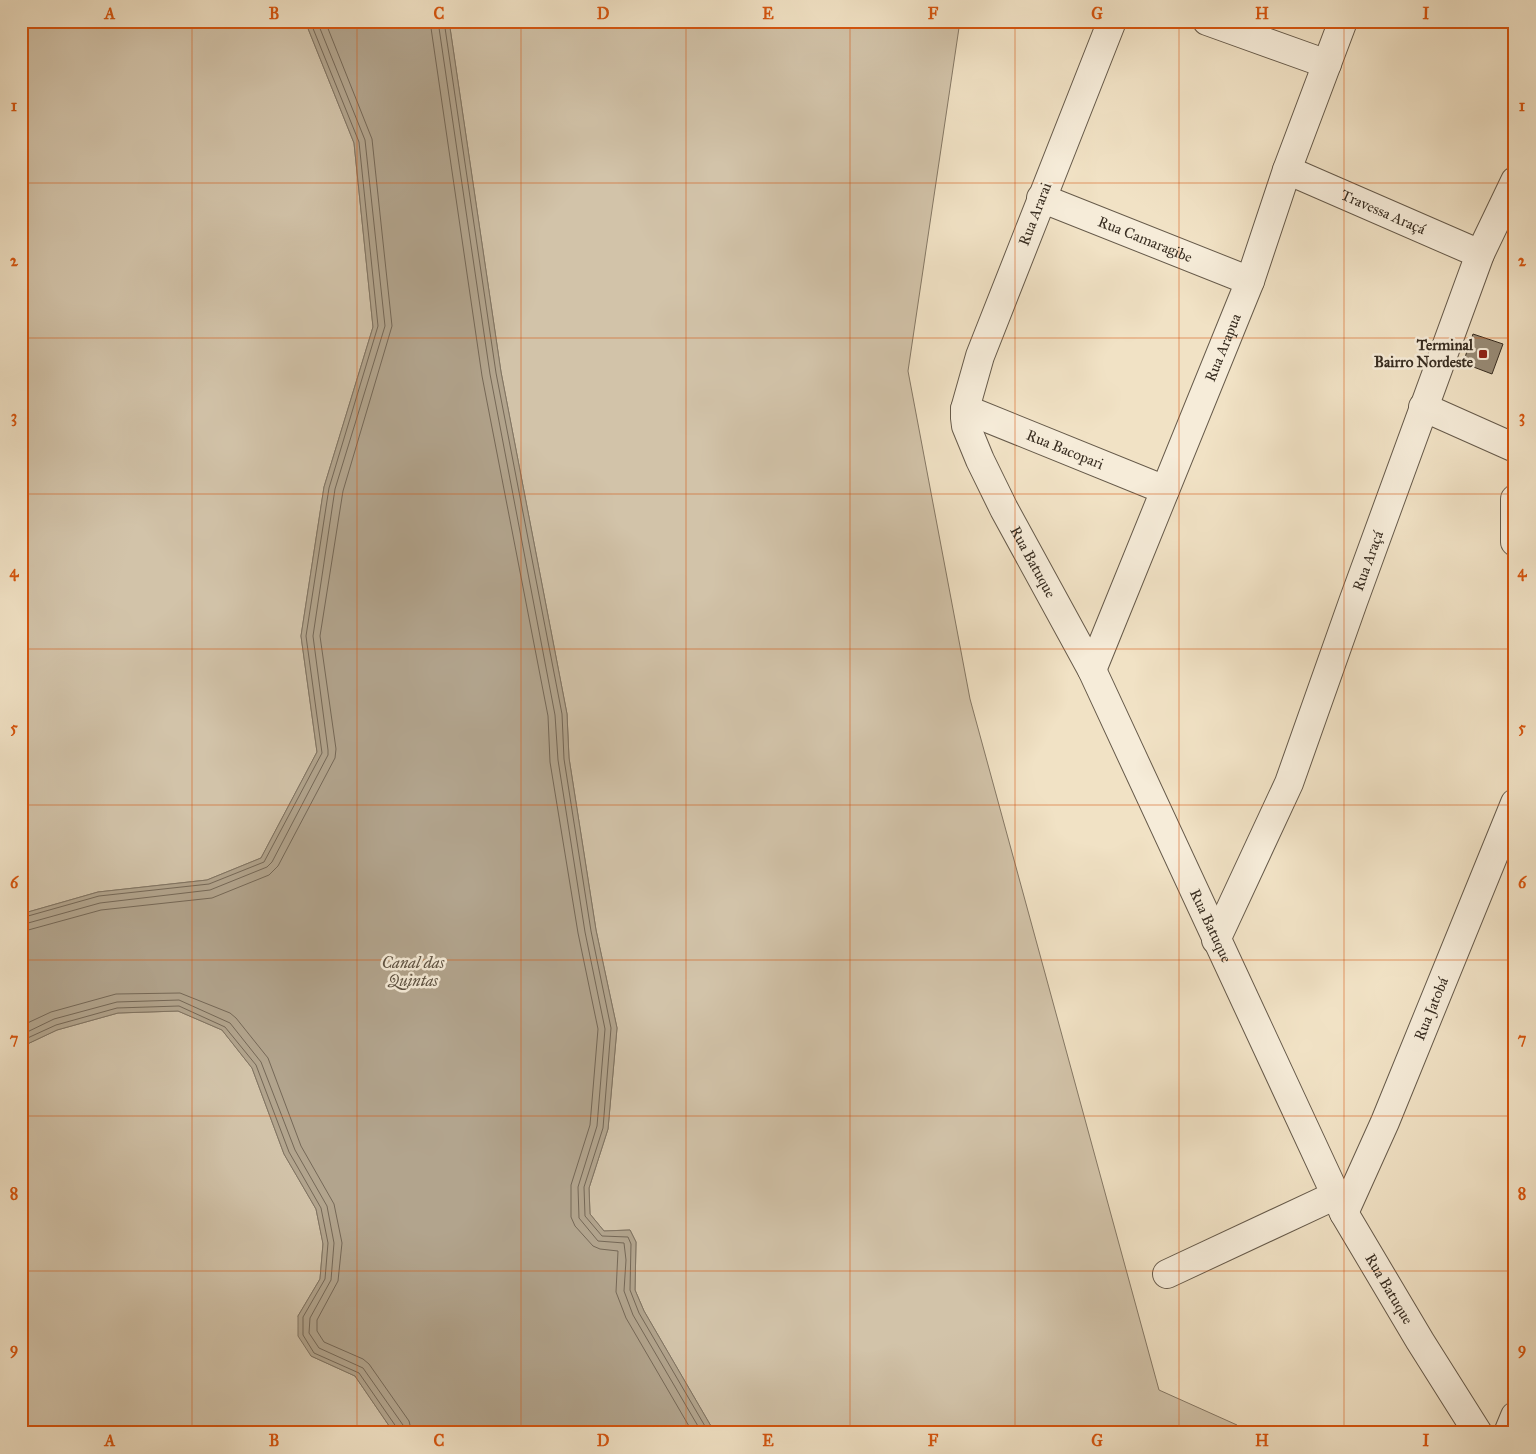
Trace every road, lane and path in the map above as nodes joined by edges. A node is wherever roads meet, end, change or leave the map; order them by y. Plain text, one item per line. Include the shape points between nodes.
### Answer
1 (1112, 21) edge
2 (1206, 21) edge
3 (1343, 21) edge
4 (1327, 64) junction
5 (1287, 170) junction
6 (1515, 181) edge
7 (1041, 198) junction
8 (1480, 254) junction
9 (1250, 281) junction
10 (1424, 407) junction
11 (965, 409) junction
12 (1515, 448) edge
13 (1165, 490) junction
14 (1515, 499) edge
15 (1515, 542) edge
16 (1092, 670) junction
17 (1515, 803) edge
18 (1216, 940) junction
19 (1340, 1204) junction
20 (1167, 1274) dead end
21 (1515, 1416) edge
22 (1478, 1433) edge
23 (1508, 1433) edge

1 - 7 street, Rua Ararai
2 - 4 street
3 - 4 street, Rua Arapua
4 - 5 street, Rua Arapua
5 - 8 street, Travessa Araçá
5 - 9 street, Rua Arapua
6 - 8 street, Rua Araçá
7 - 9 street, Rua Camaragibe
7 - 11 street, Rua Ararai via 980,356
8 - 10 street, Rua Araçá
9 - 13 street, Rua Arapua
10 - 12 street
10 - 18 street, Rua Araçá via 1289,783
11 - 13 street, Rua Bacopari
11 - 16 street, Rua Batuque via 966,426 980,460
13 - 16 street, Rua Arapua
14 - 15 street
16 - 18 street, Rua Batuque
17 - 19 street, Rua Jatobá via 1385,1122
18 - 19 street, Rua Batuque
19 - 20 street
19 - 22 street, Rua Batuque
21 - 23 street

